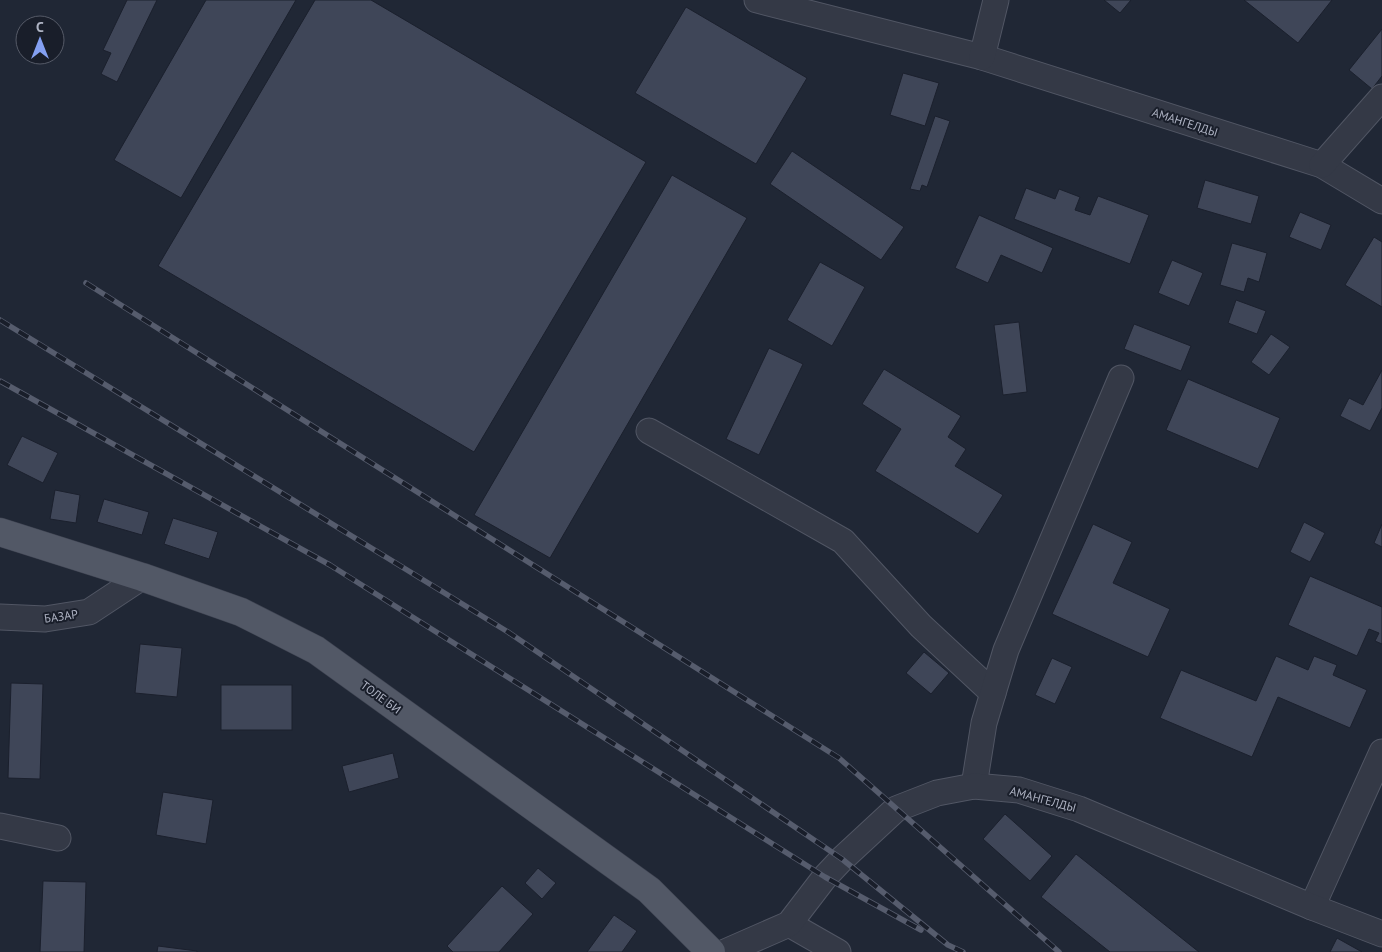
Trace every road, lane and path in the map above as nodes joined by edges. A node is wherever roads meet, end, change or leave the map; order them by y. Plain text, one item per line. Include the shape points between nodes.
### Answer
1 (757, 0) edge
2 (996, 0) edge
3 (982, 57) junction
4 (1382, 97) edge
5 (1322, 165) junction
6 (1382, 201) edge
7 (1121, 378) dead end
8 (649, 430) dead end
9 (0, 532) edge
10 (142, 576) junction
11 (0, 617) edge
12 (993, 693) junction
13 (1382, 752) edge
14 (974, 786) junction
15 (0, 826) edge
16 (58, 838) dead end
17 (1312, 907) junction
18 (789, 924) junction
19 (1382, 934) edge
20 (711, 952) edge
21 (725, 952) edge
22 (838, 952) edge

1 - 3 street, АМАНГЕЛДЫ
2 - 3 street
3 - 5 street, АМАНГЕЛДЫ
4 - 5 street
5 - 6 street, АМАНГЕЛДЫ
7 - 12 street via 1006,650
8 - 12 street via 843,541 921,626
9 - 10 main road, ТОЛЕ БИ
10 - 11 street, БАЗАР via 89,612 45,619
10 - 20 main road, ТОЛЕ БИ via 241,612 316,650 649,890
12 - 14 street via 984,723
13 - 17 street
14 - 17 street, АМАНГЕЛДЫ via 1019,790 1079,809
14 - 18 street, АМАНГЕЛДЫ via 937,793 896,809 825,877
15 - 16 street
17 - 19 street, АМАНГЕЛДЫ
18 - 21 street, АМАНГЕЛДЫ
18 - 22 street

